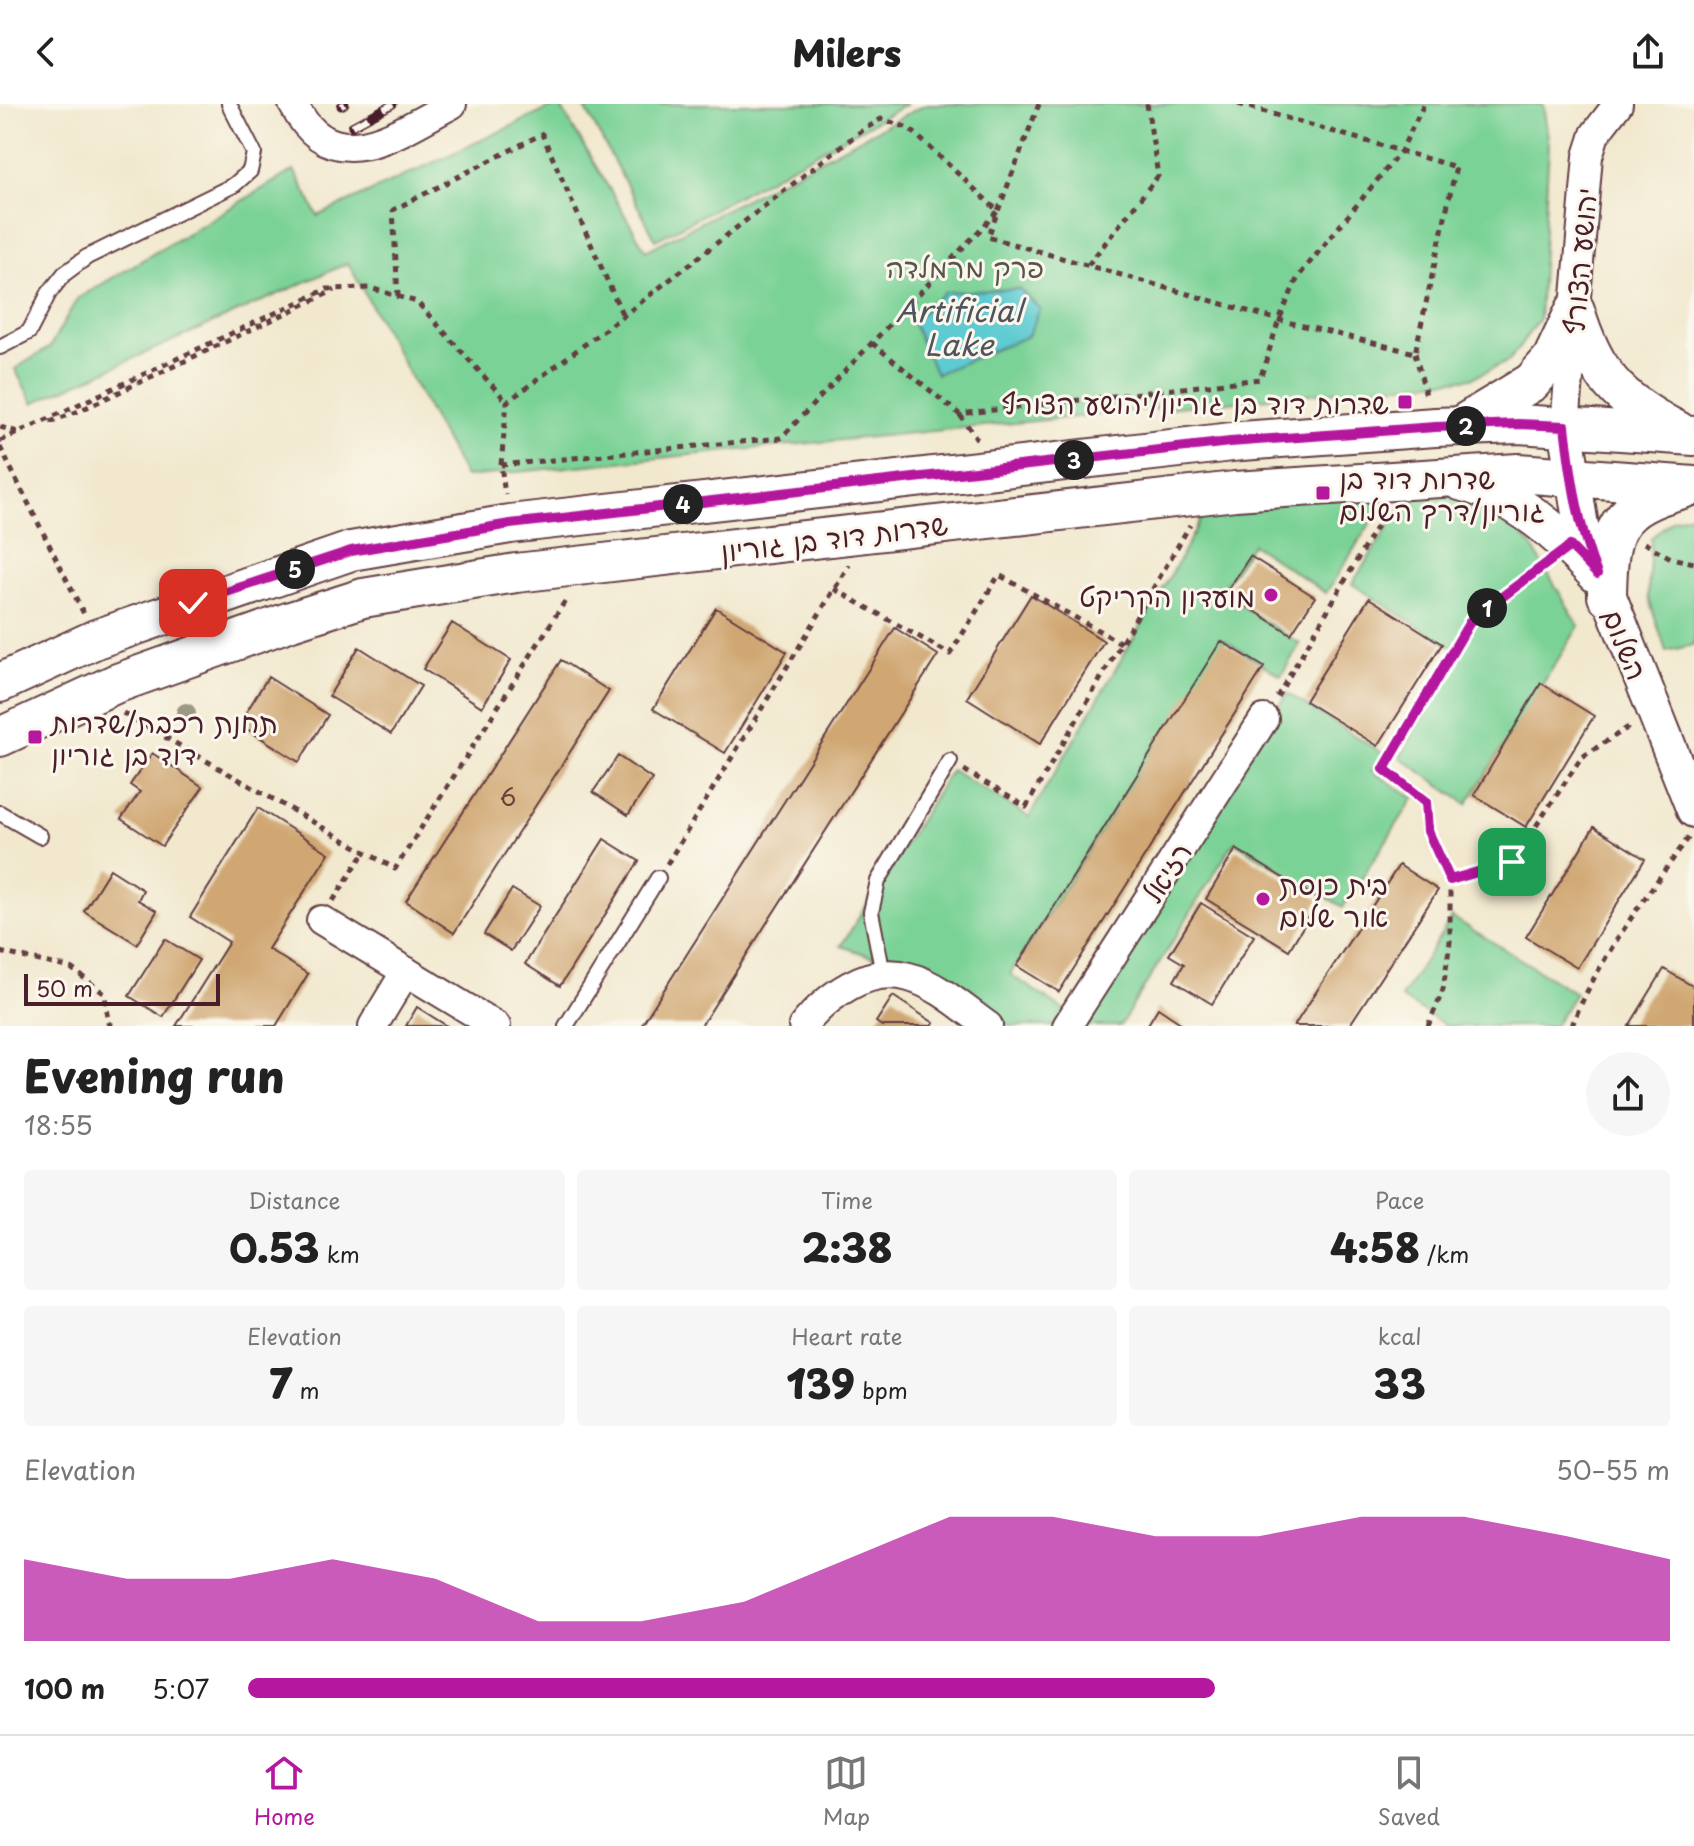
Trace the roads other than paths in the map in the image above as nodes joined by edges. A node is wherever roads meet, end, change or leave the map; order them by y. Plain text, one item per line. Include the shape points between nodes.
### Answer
1 (229, 104) edge
2 (293, 104) edge
3 (452, 104) edge
4 (1611, 106) edge
5 (1575, 310) junction
6 (0, 347) edge
7 (1447, 426) junction
8 (1565, 426) junction
9 (1690, 435) edge
10 (1571, 476) junction
11 (1421, 477) junction
12 (1694, 486) edge
13 (1602, 585) junction
14 (0, 683) edge
15 (1264, 719) road end
16 (0, 737) edge
17 (950, 761) road end
18 (1694, 810) edge
19 (0, 813) edge
20 (40, 836) dead end
21 (658, 878) road end
22 (321, 920) road end
23 (406, 971) junction
24 (883, 974) junction
25 (373, 1026) edge
26 (496, 1026) edge
27 (566, 1026) edge
28 (803, 1026) edge
29 (988, 1026) edge
30 (1067, 1026) edge

1 - 6 lane via 254,153 250,171 234,185 87,257 49,293 29,332
2 - 3 street via 306,127 322,139 359,147
4 - 5 street, יהושע הצורף via 1588,156
5 - 7 main road via 1552,359 1532,382
5 - 8 street, יהושע הצורף
5 - 9 main road via 1601,372 1648,416
7 - 8 main road, שדרות דוד בן גוריון
7 - 14 main road, שדרות דוד בן גוריון via 1230,442 510,524 351,551 96,639
8 - 9 main road, שדרות דוד בן גוריון
8 - 10 street, השלום
10 - 11 main road, שדרות דוד בן גוריון
10 - 12 main road, שדרות דוד בן גוריון
10 - 13 street, השלום via 1581,526
11 - 13 main road via 1479,486 1507,499 1555,531
11 - 16 main road, שדרות דוד בן גוריון via 1209,494 516,573 363,598 91,695
12 - 13 main road via 1634,508 1617,528
13 - 18 street, השלום
15 - 30 street, רזיאל
17 - 24 lane via 878,881 871,912
19 - 20 lane
21 - 27 lane
22 - 23 street
23 - 25 street
23 - 26 street
24 - 28 street via 853,984 819,1007
24 - 29 street via 908,976 930,986

